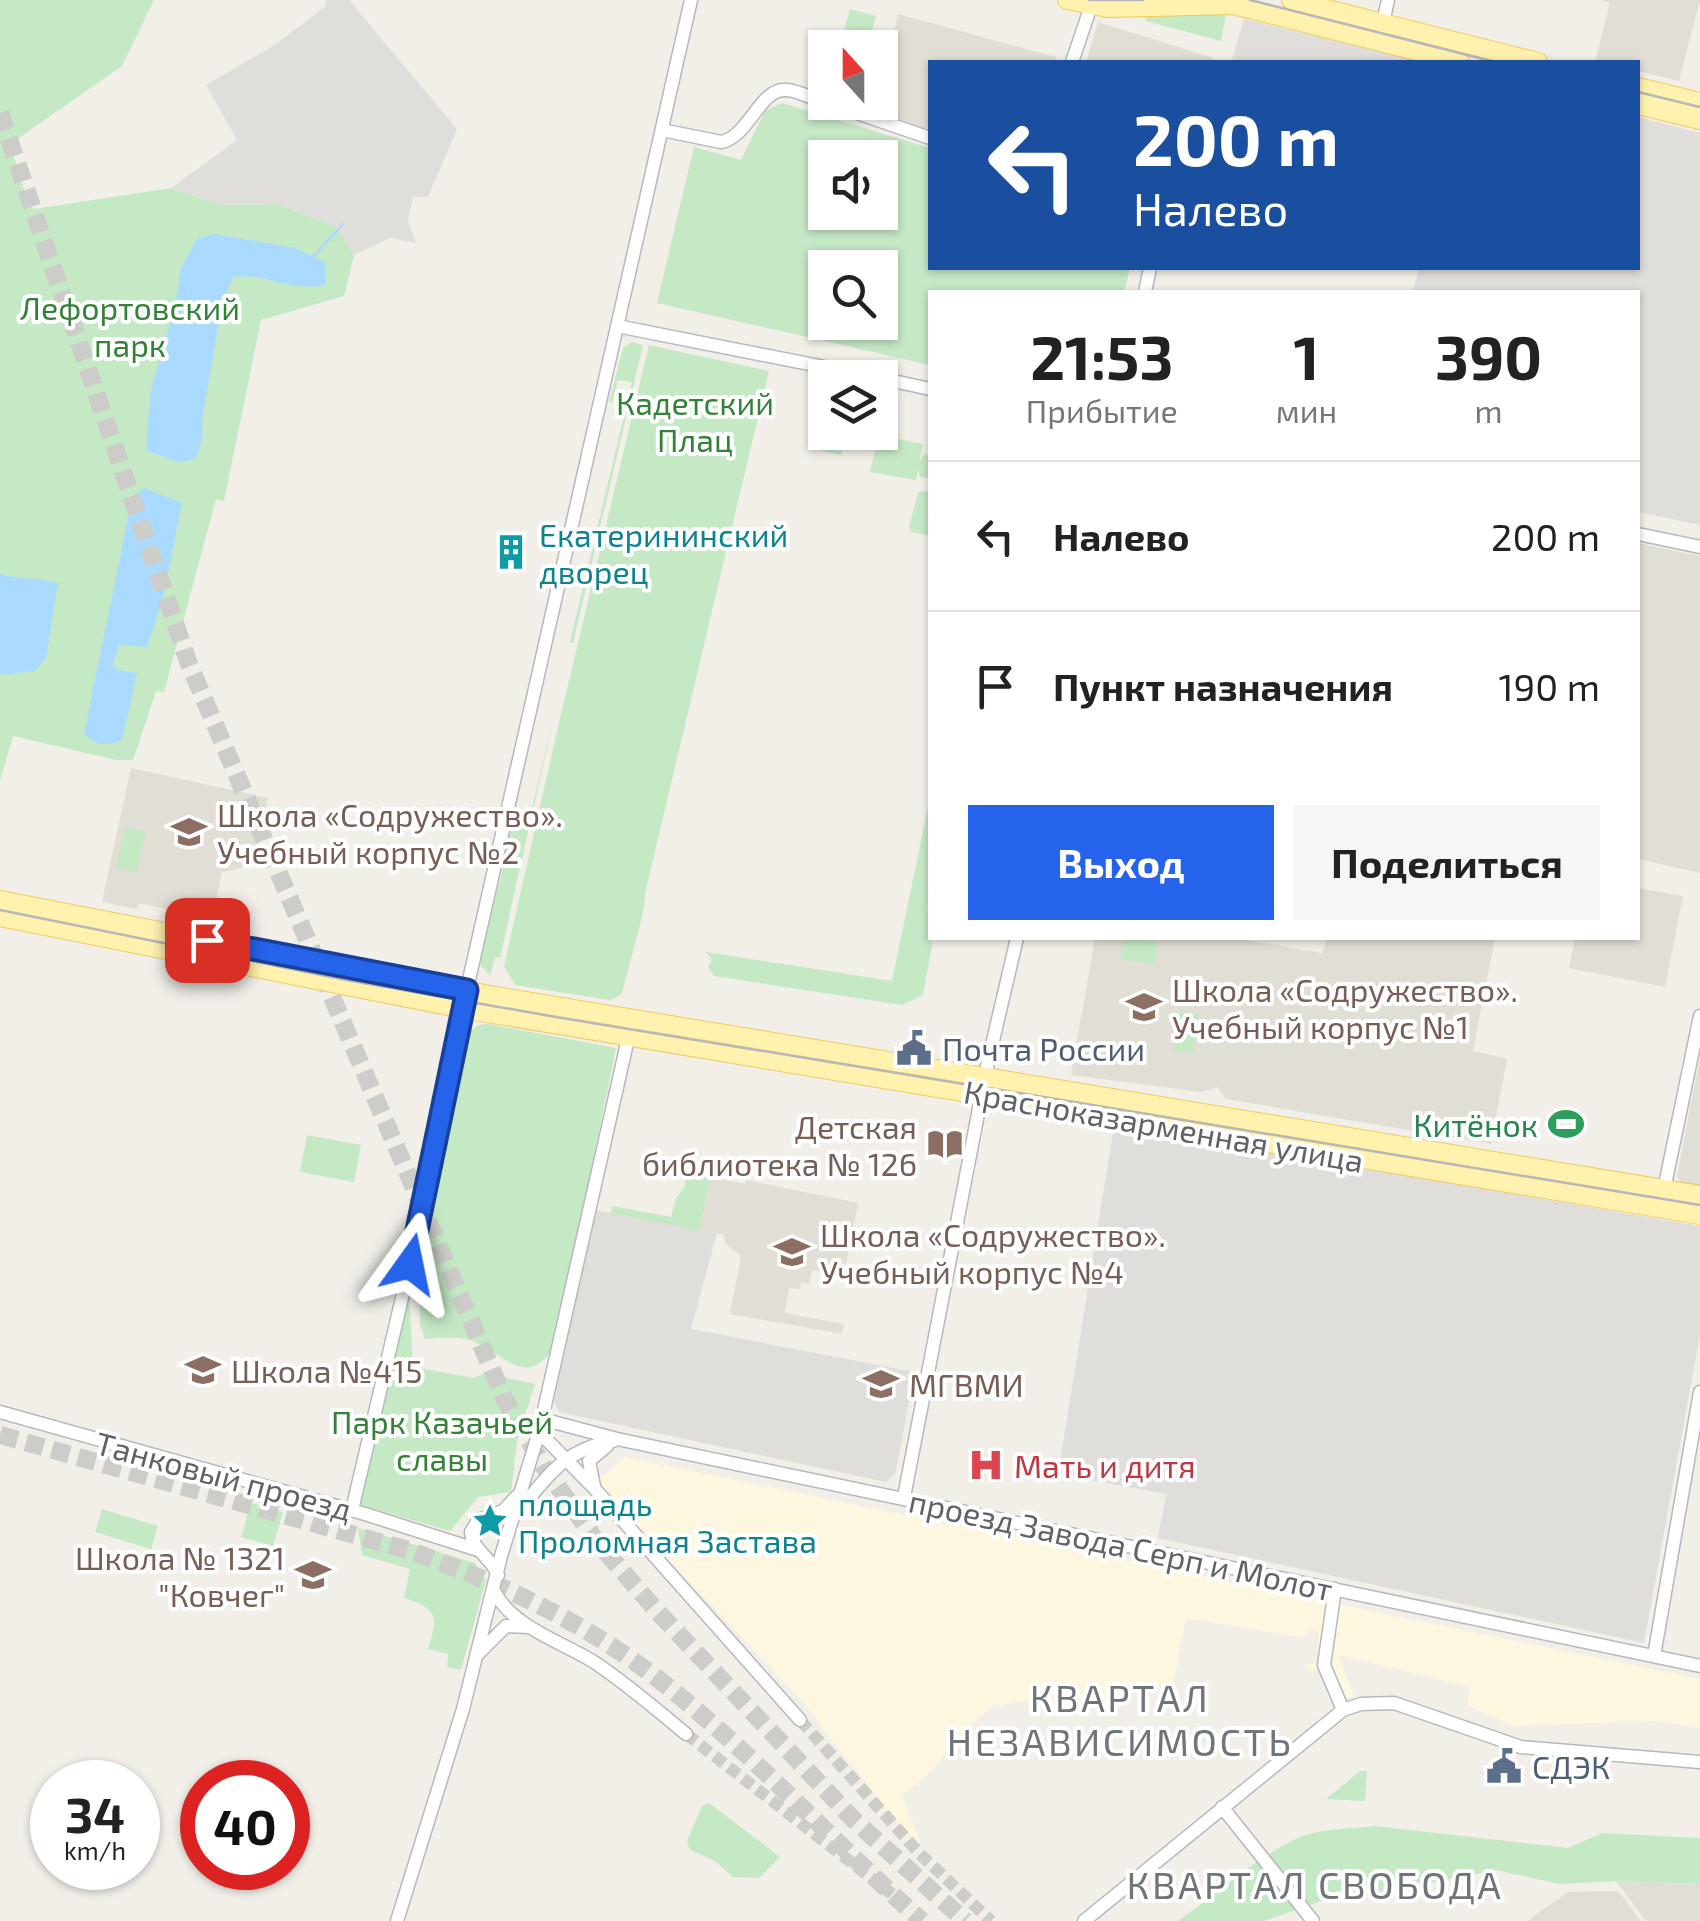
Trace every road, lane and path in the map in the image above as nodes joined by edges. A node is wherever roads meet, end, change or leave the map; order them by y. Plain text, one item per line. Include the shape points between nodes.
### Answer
1 (691, 0) edge
2 (1066, 0) edge
3 (1291, 0) edge
4 (1388, 0) edge
5 (1093, 4) edge
6 (1380, 34) junction
7 (1073, 60) edge
8 (1454, 60) edge
9 (1527, 60) edge
10 (1640, 87) edge
11 (808, 96) edge
12 (1700, 102) edge
13 (1640, 105) edge
14 (878, 120) edge
15 (1700, 120) edge
16 (662, 130) junction
17 (928, 137) edge
18 (616, 326) junction
19 (808, 364) edge
20 (898, 382) edge
21 (928, 389) edge
22 (1640, 534) edge
23 (1700, 547) edge
24 (0, 900) edge
25 (0, 917) edge
26 (1017, 940) edge
27 (465, 999) junction
28 (1700, 1016) edge
29 (630, 1028) junction
30 (984, 1087) junction
31 (1664, 1188) junction
32 (1700, 1195) edge
33 (1660, 1209) junction
34 (1700, 1215) edge
35 (1700, 1392) edge
36 (0, 1412) edge
37 (540, 1426) junction
38 (620, 1440) junction
39 (567, 1458) junction
40 (594, 1488) junction
41 (521, 1490) junction
42 (904, 1498) junction
43 (352, 1510) junction
44 (492, 1516) junction
45 (515, 1516) junction
46 (472, 1528) junction
47 (448, 1538) junction
48 (506, 1541) junction
49 (480, 1551) junction
50 (498, 1576) junction
51 (1335, 1589) junction
52 (494, 1592) junction
53 (535, 1629) junction
54 (1654, 1656) junction
55 (476, 1657) junction
56 (1700, 1666) edge
57 (1343, 1710) junction
58 (800, 1720) tunnel mouth
59 (686, 1734) tunnel mouth
60 (1700, 1762) edge
61 (1222, 1807) junction
62 (397, 1921) edge
63 (1084, 1921) edge
64 (1314, 1921) edge

1 - 16 street
2 - 5 main road
3 - 6 main road
4 - 6 street
5 - 6 main road via 1233,5
5 - 7 street
6 - 8 main road
6 - 9 main road
10 - 12 main road
11 - 16 street via 776,92 730,140
13 - 15 main road
14 - 17 street
16 - 18 street
18 - 19 street
18 - 27 street
20 - 21 street
22 - 23 street
24 - 27 main road
25 - 27 main road
26 - 30 street
27 - 29 main road, Красноказарменная улица
27 - 43 street
28 - 31 street
29 - 30 main road, Красноказарменная улица
29 - 37 street
30 - 31 main road, Красноказарменная улица
30 - 33 main road, Красноказарменная улица
30 - 42 street
31 - 32 main road, Красноказарменная улица
31 - 33 street
33 - 34 main road, Красноказарменная улица
35 - 54 street
36 - 43 street, Танковый проезд
37 - 38 street, проезд Завода Серп и Молот
37 - 39 street
37 - 41 street
38 - 39 street
38 - 40 street via 590,1458
38 - 42 street, проезд Завода Серп и Молот
39 - 40 street
39 - 45 street
40 - 58 street
41 - 44 street
41 - 45 street
42 - 51 street, проезд Завода Серп и Молот
43 - 47 street, Танковый проезд
44 - 46 street
44 - 48 street via 504,1523
45 - 48 street
46 - 47 street
46 - 49 street
47 - 49 street, Танковый проезд
48 - 49 street via 496,1552
48 - 50 street
49 - 50 street
50 - 52 street
51 - 54 street, проезд Завода Серп и Молот
51 - 57 street via 1324,1665
52 - 53 street
52 - 55 street
53 - 55 street via 506,1626
53 - 59 street via 593,1662
54 - 56 street, проезд Завода Серп и Молот
55 - 62 street
57 - 60 street via 1394,1703 1516,1746
57 - 61 street
61 - 63 street
61 - 64 street

